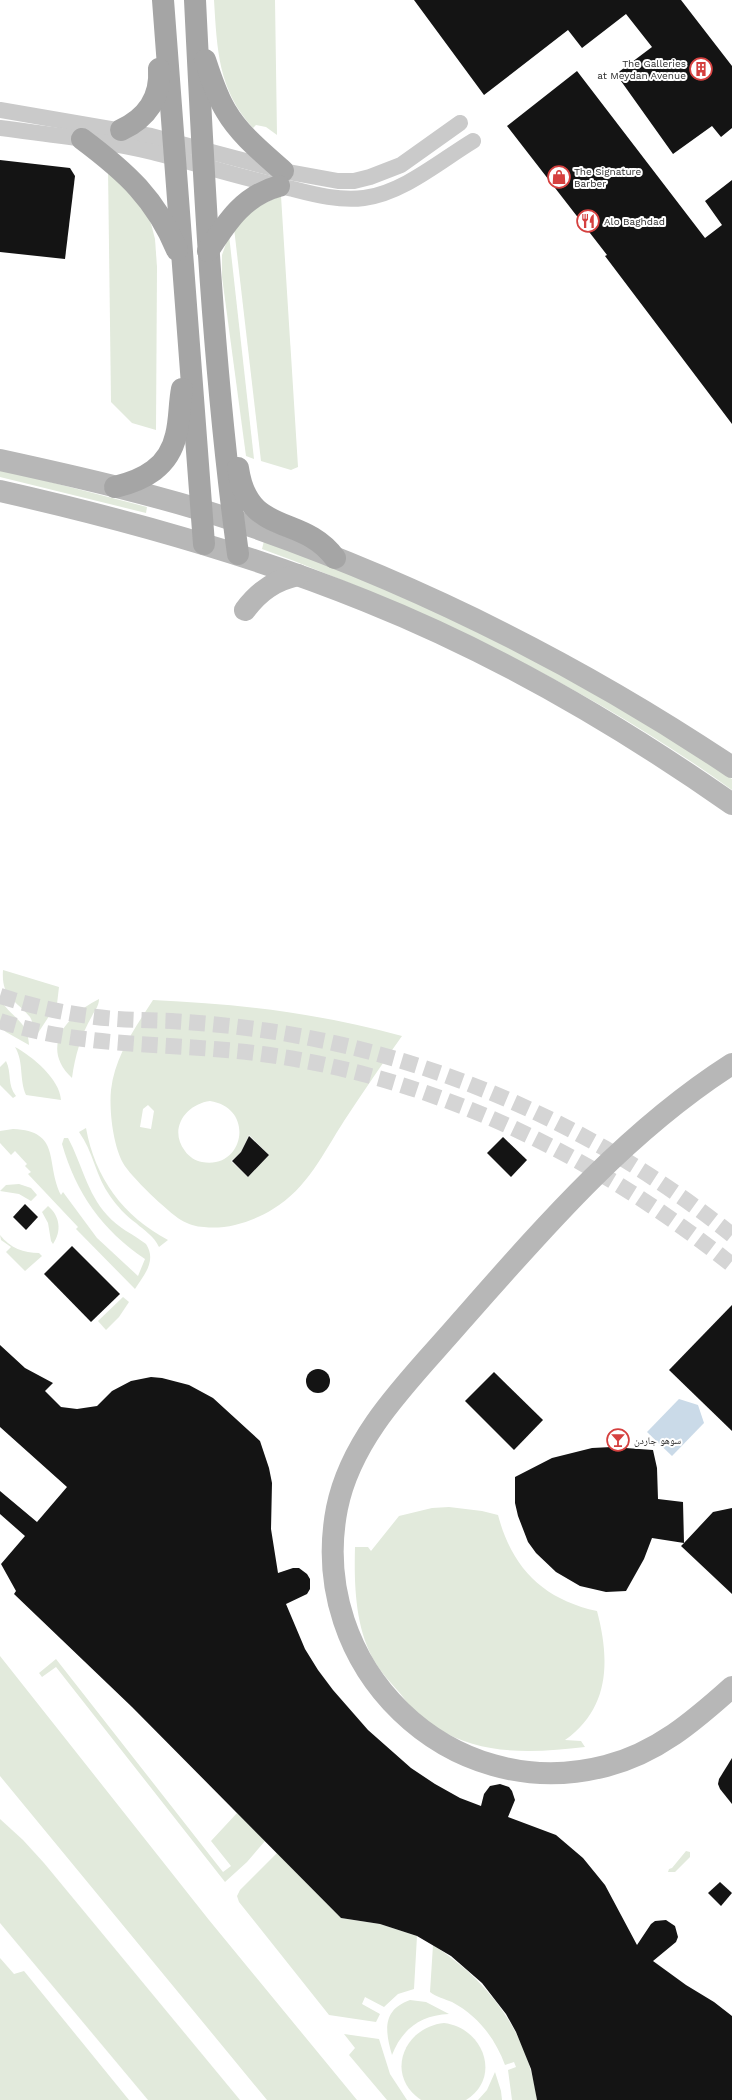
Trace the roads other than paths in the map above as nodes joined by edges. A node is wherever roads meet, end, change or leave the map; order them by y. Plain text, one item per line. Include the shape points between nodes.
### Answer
1 (163, 0) edge
2 (195, 0) edge
3 (196, 34) junction
4 (0, 110) edge
5 (460, 123) dead end
6 (0, 128) edge
7 (121, 130) junction
8 (82, 139) junction
9 (473, 141) dead end
10 (174, 150) junction
11 (202, 158) junction
12 (281, 179) junction
13 (208, 251) junction
14 (183, 267) junction
15 (189, 361) junction
16 (221, 413) junction
17 (0, 460) edge
18 (115, 487) junction
19 (0, 491) edge
20 (201, 510) junction
21 (234, 520) junction
22 (204, 544) junction
23 (238, 554) junction
24 (335, 558) junction
25 (298, 574) junction
26 (245, 610) dead end
27 (732, 767) edge
28 (732, 804) edge
29 (732, 1064) edge
30 (732, 1687) edge

1 - 7 main road via 157,31 157,94 146,112
1 - 10 main road
2 - 3 main road
3 - 11 main road
3 - 12 main road via 213,84 226,112
4 - 7 street
5 - 12 street via 415,157 396,168 370,177 354,181
6 - 8 street
7 - 10 street
8 - 10 street
8 - 14 main road via 127,174 151,201 170,233
9 - 12 street via 405,185 379,195 349,199 333,198
10 - 11 street
10 - 14 main road
11 - 12 street
11 - 13 main road
12 - 13 main road via 240,206 229,218
13 - 16 main road
14 - 15 main road
15 - 18 main road via 181,393 176,434 170,452 151,474
15 - 20 main road
16 - 21 main road
16 - 24 main road via 233,442 242,489 250,504 270,520 318,540
17 - 18 street
18 - 20 street
19 - 22 street
20 - 21 street
20 - 22 main road
21 - 23 main road
21 - 24 street
22 - 23 street
23 - 25 street
24 - 27 street via 488,624 608,688
25 - 26 street via 266,588
25 - 28 street via 430,628 552,689 663,756
29 - 30 street, bridge via 672,1107 610,1160 497,1280 388,1406 351,1464 338,1506 333,1551 342,1617 353,1645 371,1678 385,1696 417,1727 448,1747 475,1759 496,1766 540,1773 563,1773 607,1766 649,1751 668,1740

